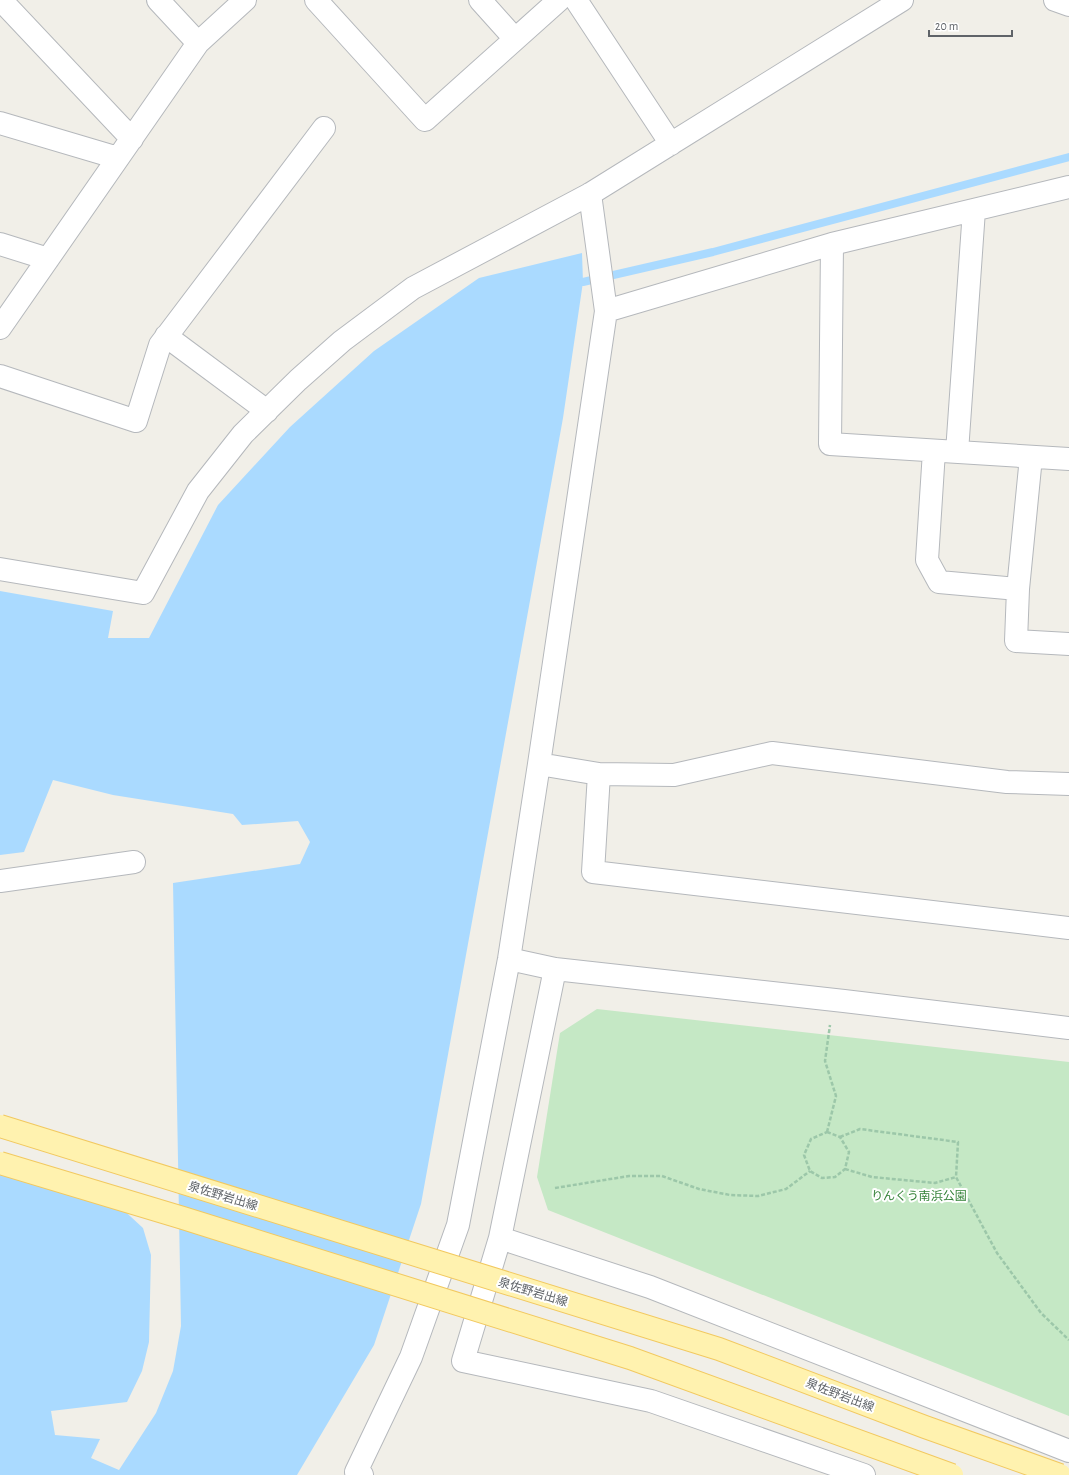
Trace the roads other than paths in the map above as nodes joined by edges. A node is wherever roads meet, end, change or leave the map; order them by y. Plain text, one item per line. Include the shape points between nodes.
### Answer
1 (1, 0) edge
2 (158, 0) edge
3 (245, 0) edge
4 (316, 0) edge
5 (480, 0) edge
6 (559, 0) edge
7 (576, 0) edge
8 (902, 0) edge
9 (1055, 0) edge
10 (1069, 5) edge
11 (516, 39) junction
12 (198, 43) junction
13 (0, 123) edge
14 (324, 128) dead end
15 (132, 139) junction
16 (671, 144) junction
17 (118, 158) junction
18 (1069, 187) edge
19 (590, 194) junction
20 (974, 210) junction
21 (0, 244) edge
22 (832, 244) junction
23 (48, 259) junction
24 (606, 311) junction
25 (0, 328) edge
26 (166, 336) junction
27 (0, 376) edge
28 (267, 411) junction
29 (934, 451) junction
30 (956, 452) junction
31 (1031, 457) junction
32 (1069, 459) edge
33 (0, 569) edge
34 (1018, 589) junction
35 (1069, 644) edge
36 (539, 764) junction
37 (599, 774) junction
38 (1069, 784) edge
39 (134, 862) dead end
40 (0, 881) edge
41 (1069, 928) edge
42 (509, 959) junction
43 (555, 969) junction
44 (1069, 1028) edge
45 (0, 1126) edge
46 (0, 1163) edge
47 (500, 1238) junction
48 (1069, 1451) edge
49 (362, 1475) edge
50 (864, 1475) edge
51 (952, 1475) edge
52 (1060, 1475) edge

1 - 15 street
2 - 12 street
3 - 12 street
4 - 11 street via 425,120
5 - 11 street
6 - 11 street
7 - 16 street
8 - 16 street
9 - 10 street
12 - 15 street
13 - 17 street
14 - 26 street
15 - 17 street
16 - 19 street
17 - 23 street
18 - 20 street
19 - 24 street
19 - 28 street via 413,288 342,340
20 - 22 street
20 - 30 street
21 - 23 street
22 - 24 street
22 - 29 street via 830,444
23 - 25 street
24 - 36 street
26 - 27 street via 160,345 136,421
26 - 28 street
28 - 33 street via 244,434 198,491 143,593
29 - 30 street
29 - 34 street via 927,560 939,582
30 - 31 street
31 - 32 street
31 - 34 street
34 - 35 street via 1016,641
36 - 37 street
36 - 42 street
37 - 38 street via 674,775 772,753 1007,782
37 - 41 street via 593,872
39 - 40 street
42 - 43 street
42 - 49 street via 458,1224 412,1357 356,1472
43 - 44 street
43 - 47 street
45 - 52 main road, 泉佐野岩出線, bridge via 718,1349
46 - 51 main road, bridge via 630,1358
47 - 48 street via 650,1287
47 - 50 street via 464,1361 651,1401

